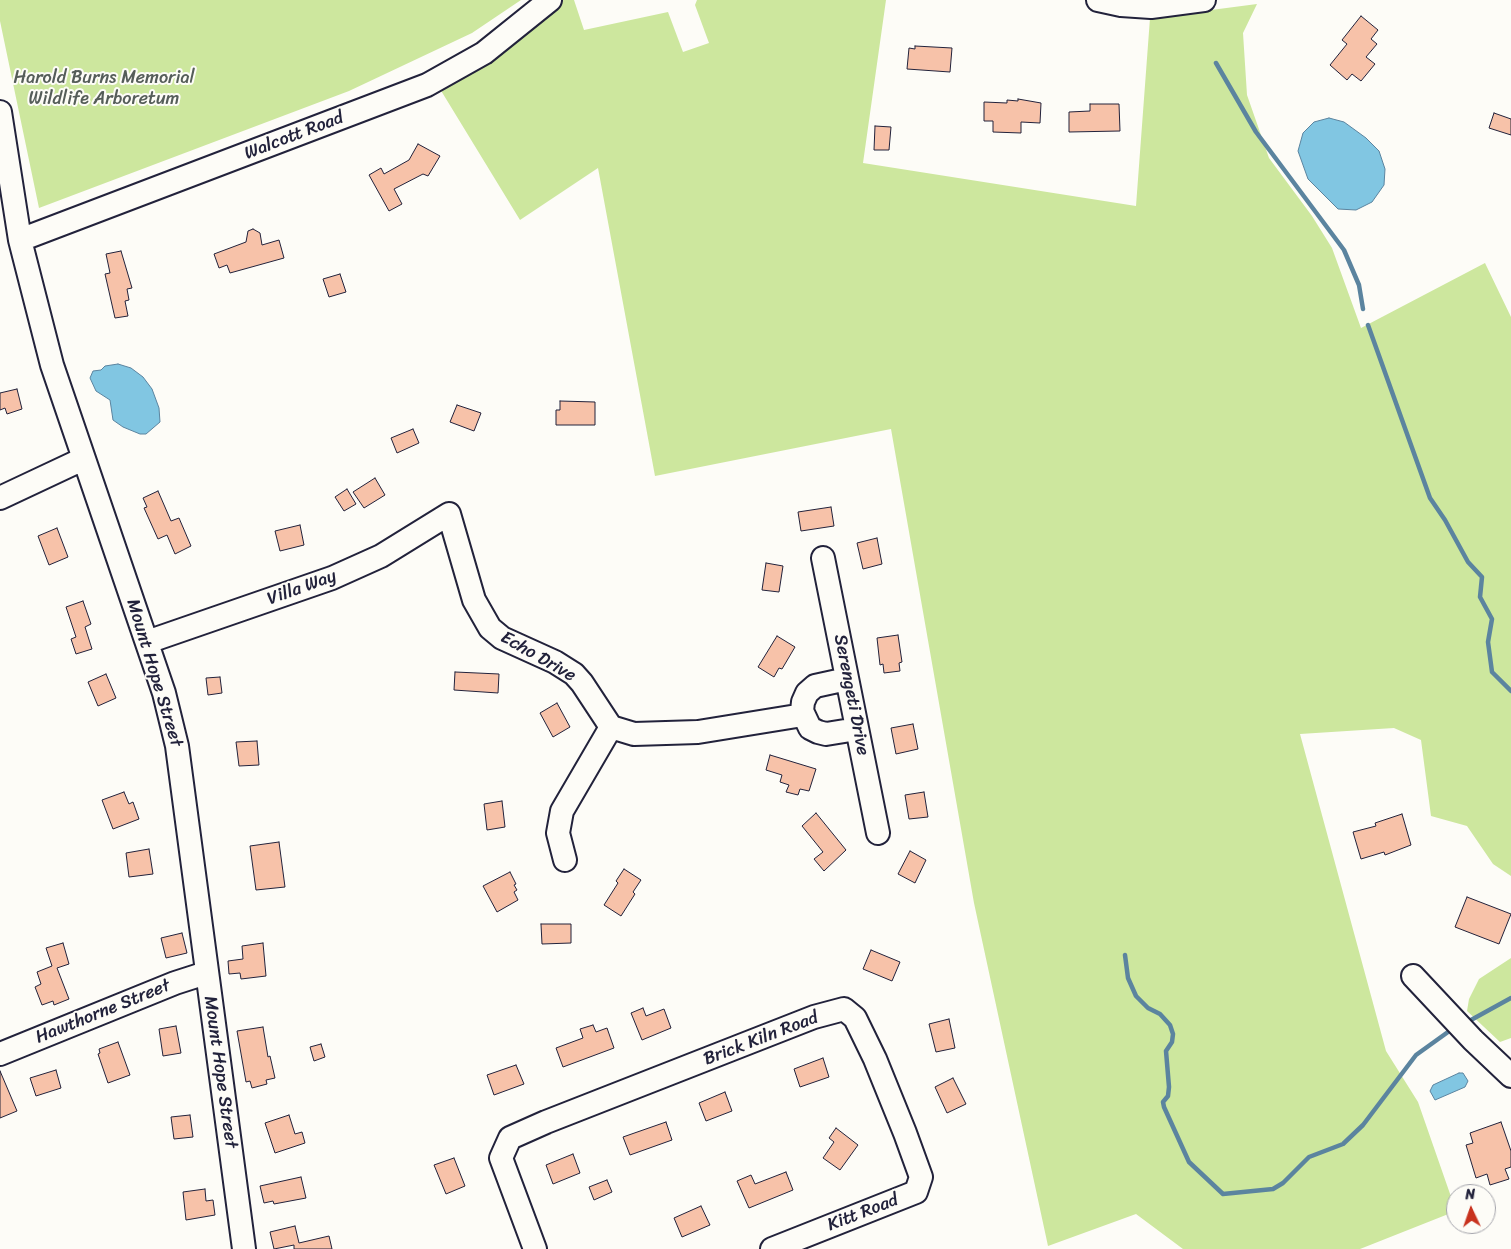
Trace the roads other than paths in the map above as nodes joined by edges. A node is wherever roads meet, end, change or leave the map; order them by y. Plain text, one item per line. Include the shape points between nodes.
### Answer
1 (550, 0) edge
2 (1098, 0) edge
3 (1204, 0) edge
4 (0, 112) edge
5 (20, 240) junction
6 (83, 459) junction
7 (0, 498) edge
8 (449, 514) joint
9 (823, 558) dead end
10 (147, 642) junction
11 (848, 679) junction
12 (803, 715) junction
13 (611, 727) junction
14 (857, 729) junction
15 (878, 833) dead end
16 (565, 860) dead end
17 (206, 973) junction
18 (1413, 976) dead end
19 (0, 1054) edge
20 (1511, 1076) edge
21 (919, 1182) joint
22 (244, 1249) edge
23 (535, 1249) edge
24 (772, 1249) edge

1 - 5 street, Walcott Road via 484,53 427,86
2 - 3 street via 1151,7
4 - 5 street, Mount Hope Street
5 - 6 street, Mount Hope Street via 52,365
6 - 7 street
6 - 10 street, Mount Hope Street
8 - 10 street, Villa Way via 381,556 309,588
8 - 13 street, Echo Drive via 474,600 490,628 509,642 574,674
9 - 11 street, Serengeti Drive
10 - 17 street, Mount Hope Street via 177,746
11 - 12 street via 815,686 803,702
11 - 14 street, Serengeti Drive
12 - 13 street via 698,732 634,734
12 - 14 street via 810,728 818,732 826,734
13 - 16 street via 562,811 558,833
14 - 15 street, Serengeti Drive
17 - 19 street, Hawthorne Street
17 - 22 street, Mount Hope Street
18 - 20 street
21 - 23 street, Brick Kiln Road via 921,1178 905,1133 875,1059 855,1018 844,1009 814,1017 510,1138 501,1158
21 - 24 street, Kitt Road via 916,1192

